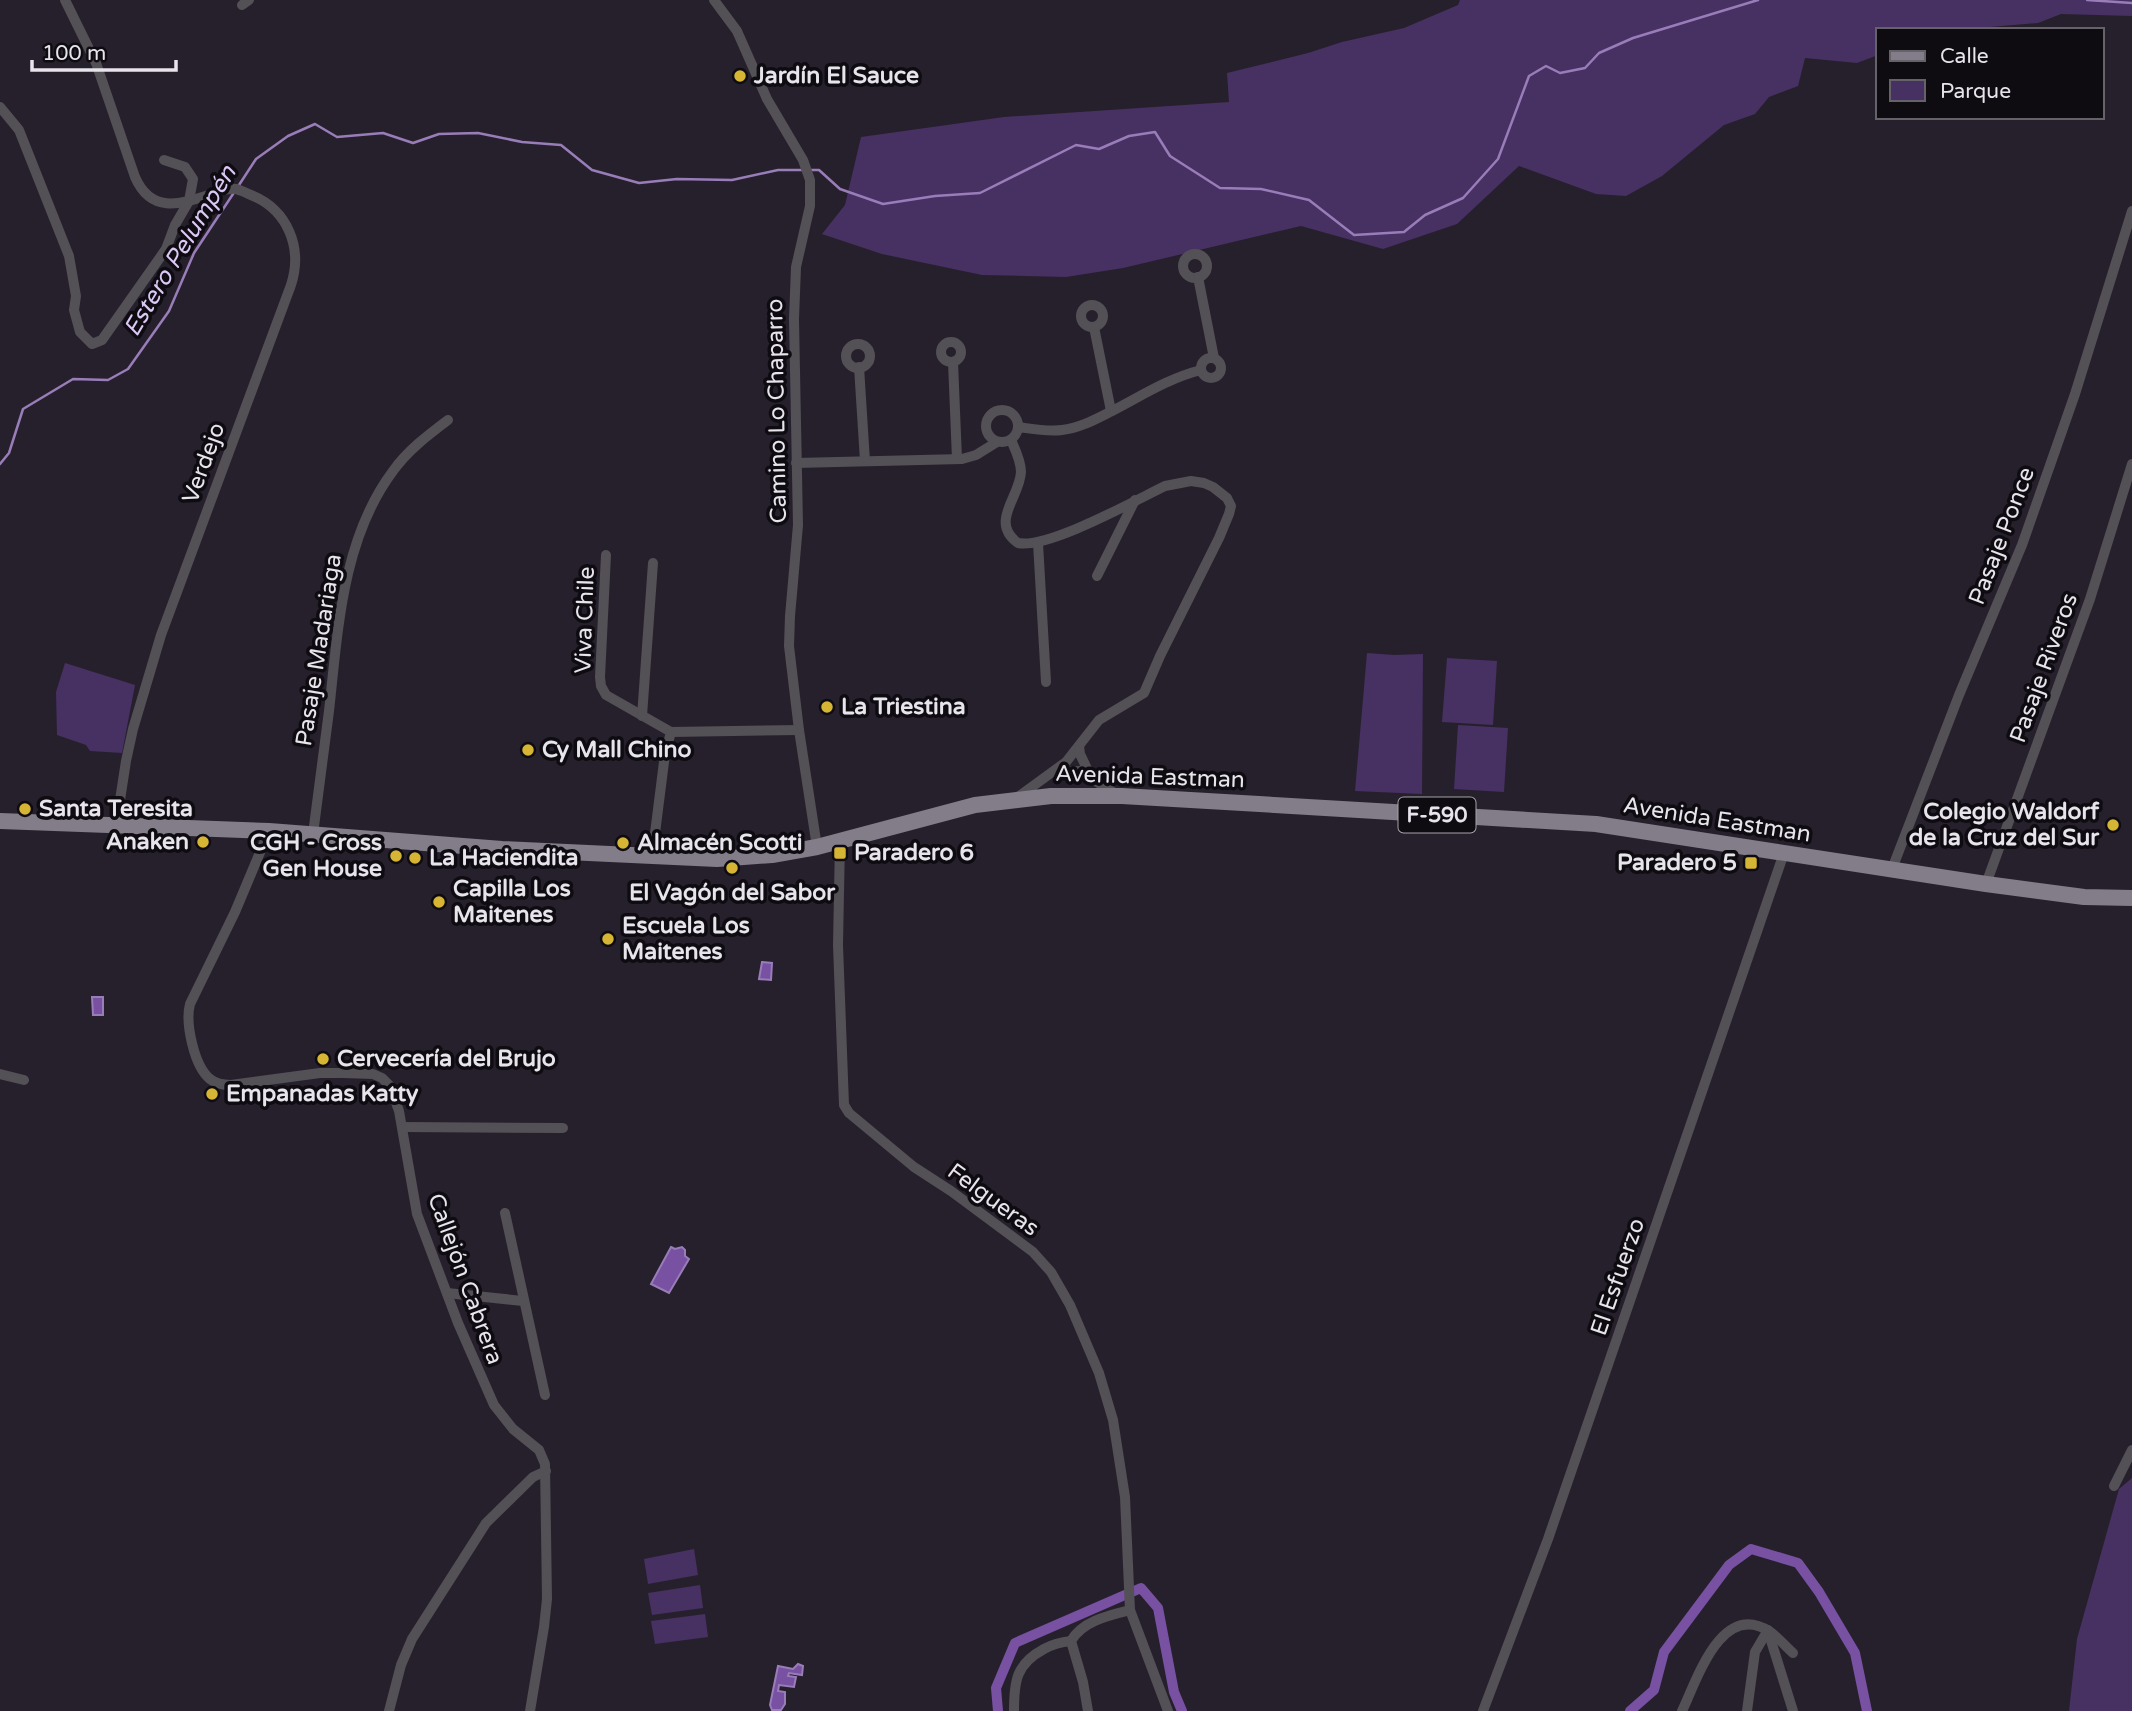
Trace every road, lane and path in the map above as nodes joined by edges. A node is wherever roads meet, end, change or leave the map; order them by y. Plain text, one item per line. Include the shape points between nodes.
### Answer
1 (65, 0) edge
2 (714, 0) edge
3 (0, 107) edge
4 (164, 160) dead end
5 (189, 201) junction
6 (2132, 211) edge
7 (1198, 277) dead end
8 (1094, 327) dead end
9 (1214, 358) junction
10 (953, 362) dead end
11 (859, 367) dead end
12 (1201, 370) junction
13 (1111, 411) junction
14 (448, 420) dead end
15 (1018, 427) junction
16 (1011, 440) junction
17 (997, 442) junction
18 (957, 459) junction
19 (865, 461) junction
20 (796, 463) junction
21 (2132, 464) edge
22 (1136, 500) junction
23 (1038, 543) junction
24 (607, 555) dead end
25 (653, 562) dead end
26 (1097, 576) dead end
27 (1046, 682) dead end
28 (642, 716) junction
29 (799, 730) junction
30 (671, 732) junction
31 (1079, 746) junction
32 (1051, 773) junction
33 (1090, 776) junction
34 (1122, 796) junction
35 (1015, 799) junction
36 (0, 821) edge
37 (116, 826) junction
38 (269, 831) junction
39 (313, 834) junction
40 (840, 841) junction
41 (817, 847) junction
42 (1784, 853) junction
43 (652, 857) junction
44 (1892, 869) junction
45 (1986, 884) junction
46 (2132, 898) edge
47 (0, 1074) edge
48 (24, 1080) dead end
49 (402, 1127) junction
50 (563, 1128) dead end
51 (505, 1213) dead end
52 (447, 1293) junction
53 (523, 1301) junction
54 (545, 1395) dead end
55 (2132, 1450) edge
56 (546, 1471) junction
57 (2114, 1486) dead end
58 (1130, 1607) junction
59 (1768, 1630) junction
60 (1071, 1641) junction
61 (1793, 1653) dead end
62 (388, 1711) edge
63 (530, 1711) edge
64 (1014, 1711) edge
65 (1088, 1711) edge
66 (1168, 1711) edge
67 (1483, 1711) edge
68 (1682, 1711) edge
69 (1747, 1711) edge
70 (1793, 1711) edge

1 - 5 street, Verdejo via 96,63 137,183 162,203
2 - 20 street, Camino Lo Chaparro via 737,31 810,180 810,206 796,267
3 - 5 street via 19,130 69,256 74,310 80,332 92,344 102,340 166,249
4 - 5 street via 185,167 193,179
5 - 37 street, Verdejo via 228,189 264,201 290,232 296,267 161,635 133,729
6 - 44 street, Pasaje Ponce via 2022,545
7 - 9 street
8 - 13 street
9 - 12 street via 1204,360
9 - 12 street via 1221,365 1219,375 1210,379
10 - 18 street
11 - 19 street
12 - 13 street
13 - 15 street via 1065,430
14 - 39 street, Pasaje Madariaga via 392,472 355,543
15 - 16 street
15 - 17 street via 1012,413 992,414 986,427
16 - 17 street
16 - 23 street via 1021,471 1006,526 1018,543
17 - 18 street
18 - 19 street
19 - 20 street
20 - 29 street, Camino Lo Chaparro via 798,534 789,646
21 - 45 street, Pasaje Riveros via 2090,599
22 - 23 street
22 - 26 street
22 - 31 street via 1164,486 1191,481 1213,487 1231,506 1144,693 1099,720
23 - 27 street
24 - 28 street, Viva Chile via 601,687 606,695
25 - 28 street
28 - 30 street, Viva Chile
29 - 30 street, Viva Chile
29 - 41 street, Camino Lo Chaparro
30 - 43 street
31 - 32 street
31 - 33 street
32 - 33 street via 1072,770
32 - 35 street
33 - 34 street
34 - 35 main road, Avenida Eastman / F-590
34 - 42 main road, Avenida Eastman / F-590 via 1596,824
35 - 40 main road, Avenida Eastman / F-590 via 975,805
36 - 37 main road, Avenida Eastman / F-590
37 - 38 main road, Avenida Eastman / F-590
38 - 39 main road, Avenida Eastman / F-590
38 - 49 street, Callejón Cabrera via 188,1011 189,1033 201,1068 211,1080 226,1085 320,1073 373,1074 393,1092
39 - 43 main road, Avenida Eastman / F-590
40 - 41 main road, Avenida Eastman / F-590
40 - 58 street, Felgueras via 838,945 844,1105 915,1167 1022,1243 1059,1283 1091,1350 1113,1420 1125,1497
41 - 43 main road, Avenida Eastman / F-590 via 733,858
42 - 44 main road, Avenida Eastman / F-590
42 - 67 street, El Esfuerzo via 1553,1526
44 - 45 main road, Avenida Eastman / F-590
45 - 46 main road, Avenida Eastman / F-590 via 2084,897
47 - 48 street
49 - 50 street
49 - 52 street, Callejón Cabrera via 417,1214
51 - 53 street
52 - 53 street
52 - 56 street, Callejón Cabrera via 494,1405 513,1429 539,1450
53 - 54 street
55 - 57 street
56 - 62 street via 533,1477 486,1523 412,1639
56 - 63 street, Callejón Cabrera via 547,1599
58 - 60 street via 1080,1629
58 - 66 street, Felgueras
59 - 61 street
59 - 68 street via 1744,1624 1725,1633 1711,1650
59 - 69 street via 1755,1652
59 - 70 street
60 - 64 street via 1030,1657 1019,1670
60 - 65 street

